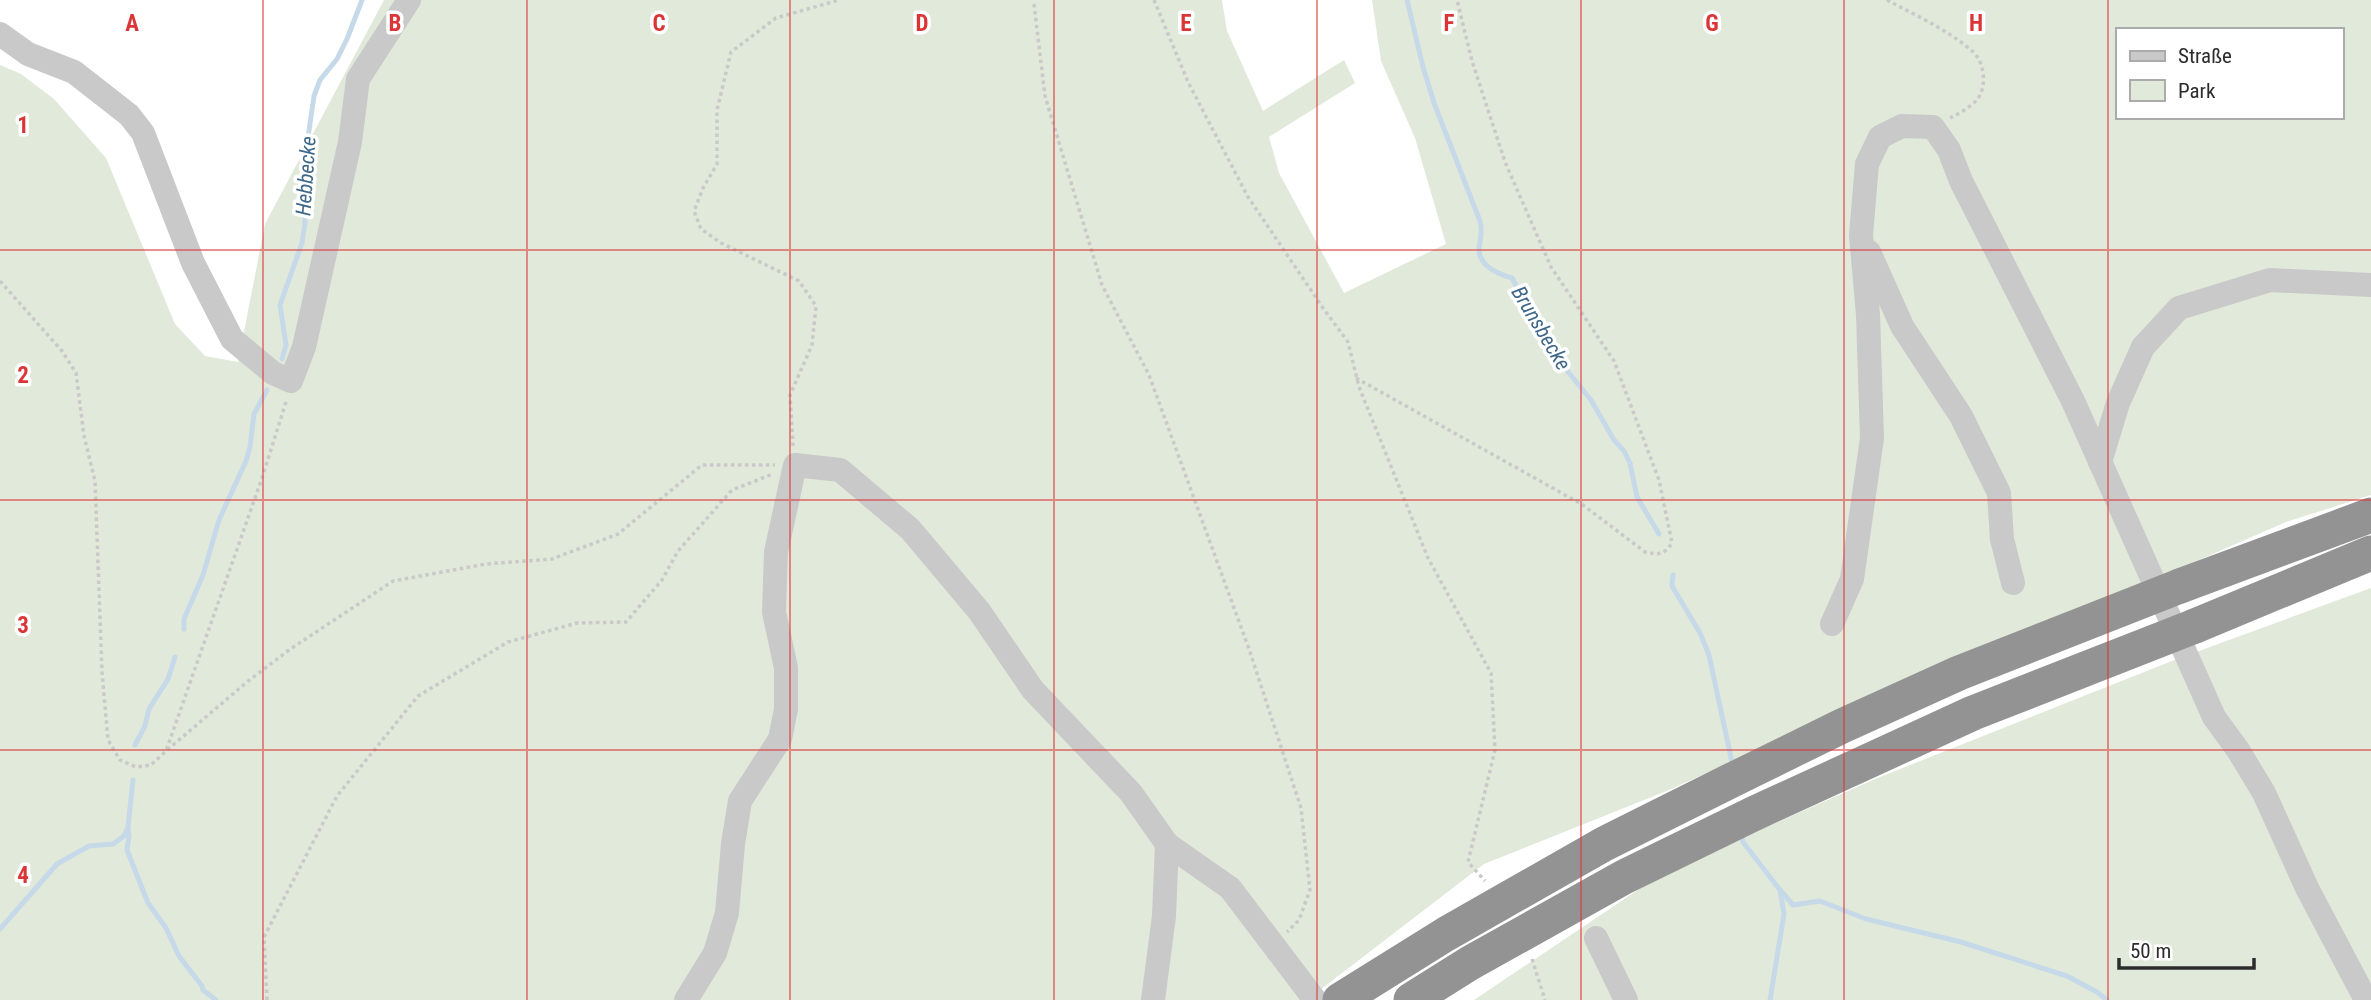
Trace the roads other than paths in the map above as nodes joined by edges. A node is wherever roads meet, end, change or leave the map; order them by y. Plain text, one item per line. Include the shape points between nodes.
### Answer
1 (409, 0) edge
2 (0, 34) edge
3 (1861, 235) junction
4 (2371, 285) edge
5 (2101, 463) junction
6 (2371, 515) edge
7 (2371, 553) edge
8 (2013, 583) dead end
9 (1832, 624) dead end
10 (1167, 844) junction
11 (1596, 938) dead end
12 (686, 1000) edge
13 (1153, 1000) edge
14 (1315, 1000) edge
15 (1340, 1000) edge
16 (1410, 1000) edge
17 (1626, 1000) edge
18 (2366, 1000) edge

1 - 2 street via 358,79 350,142 304,346 291,381 273,373 232,339 193,263 143,132 129,115 74,72 28,54
3 - 5 street via 1867,164 1880,137 1902,126 1933,127 1949,150
3 - 8 street via 1902,326 1961,416 1999,492 2002,538
3 - 9 street via 1872,438 1852,579
4 - 5 street via 2270,280 2179,308 2143,347 2118,403
5 - 18 street via 2214,717 2264,793
6 - 15 highway, bridge via 1959,673 1593,850
7 - 16 highway, bridge via 1973,713 1752,814 1624,877
10 - 12 street via 1131,793 1033,690 979,611 910,528 840,470 794,465 776,552 774,612 786,668 780,739 740,801 727,913 715,953
10 - 13 street
10 - 14 street via 1230,888
11 - 17 street

